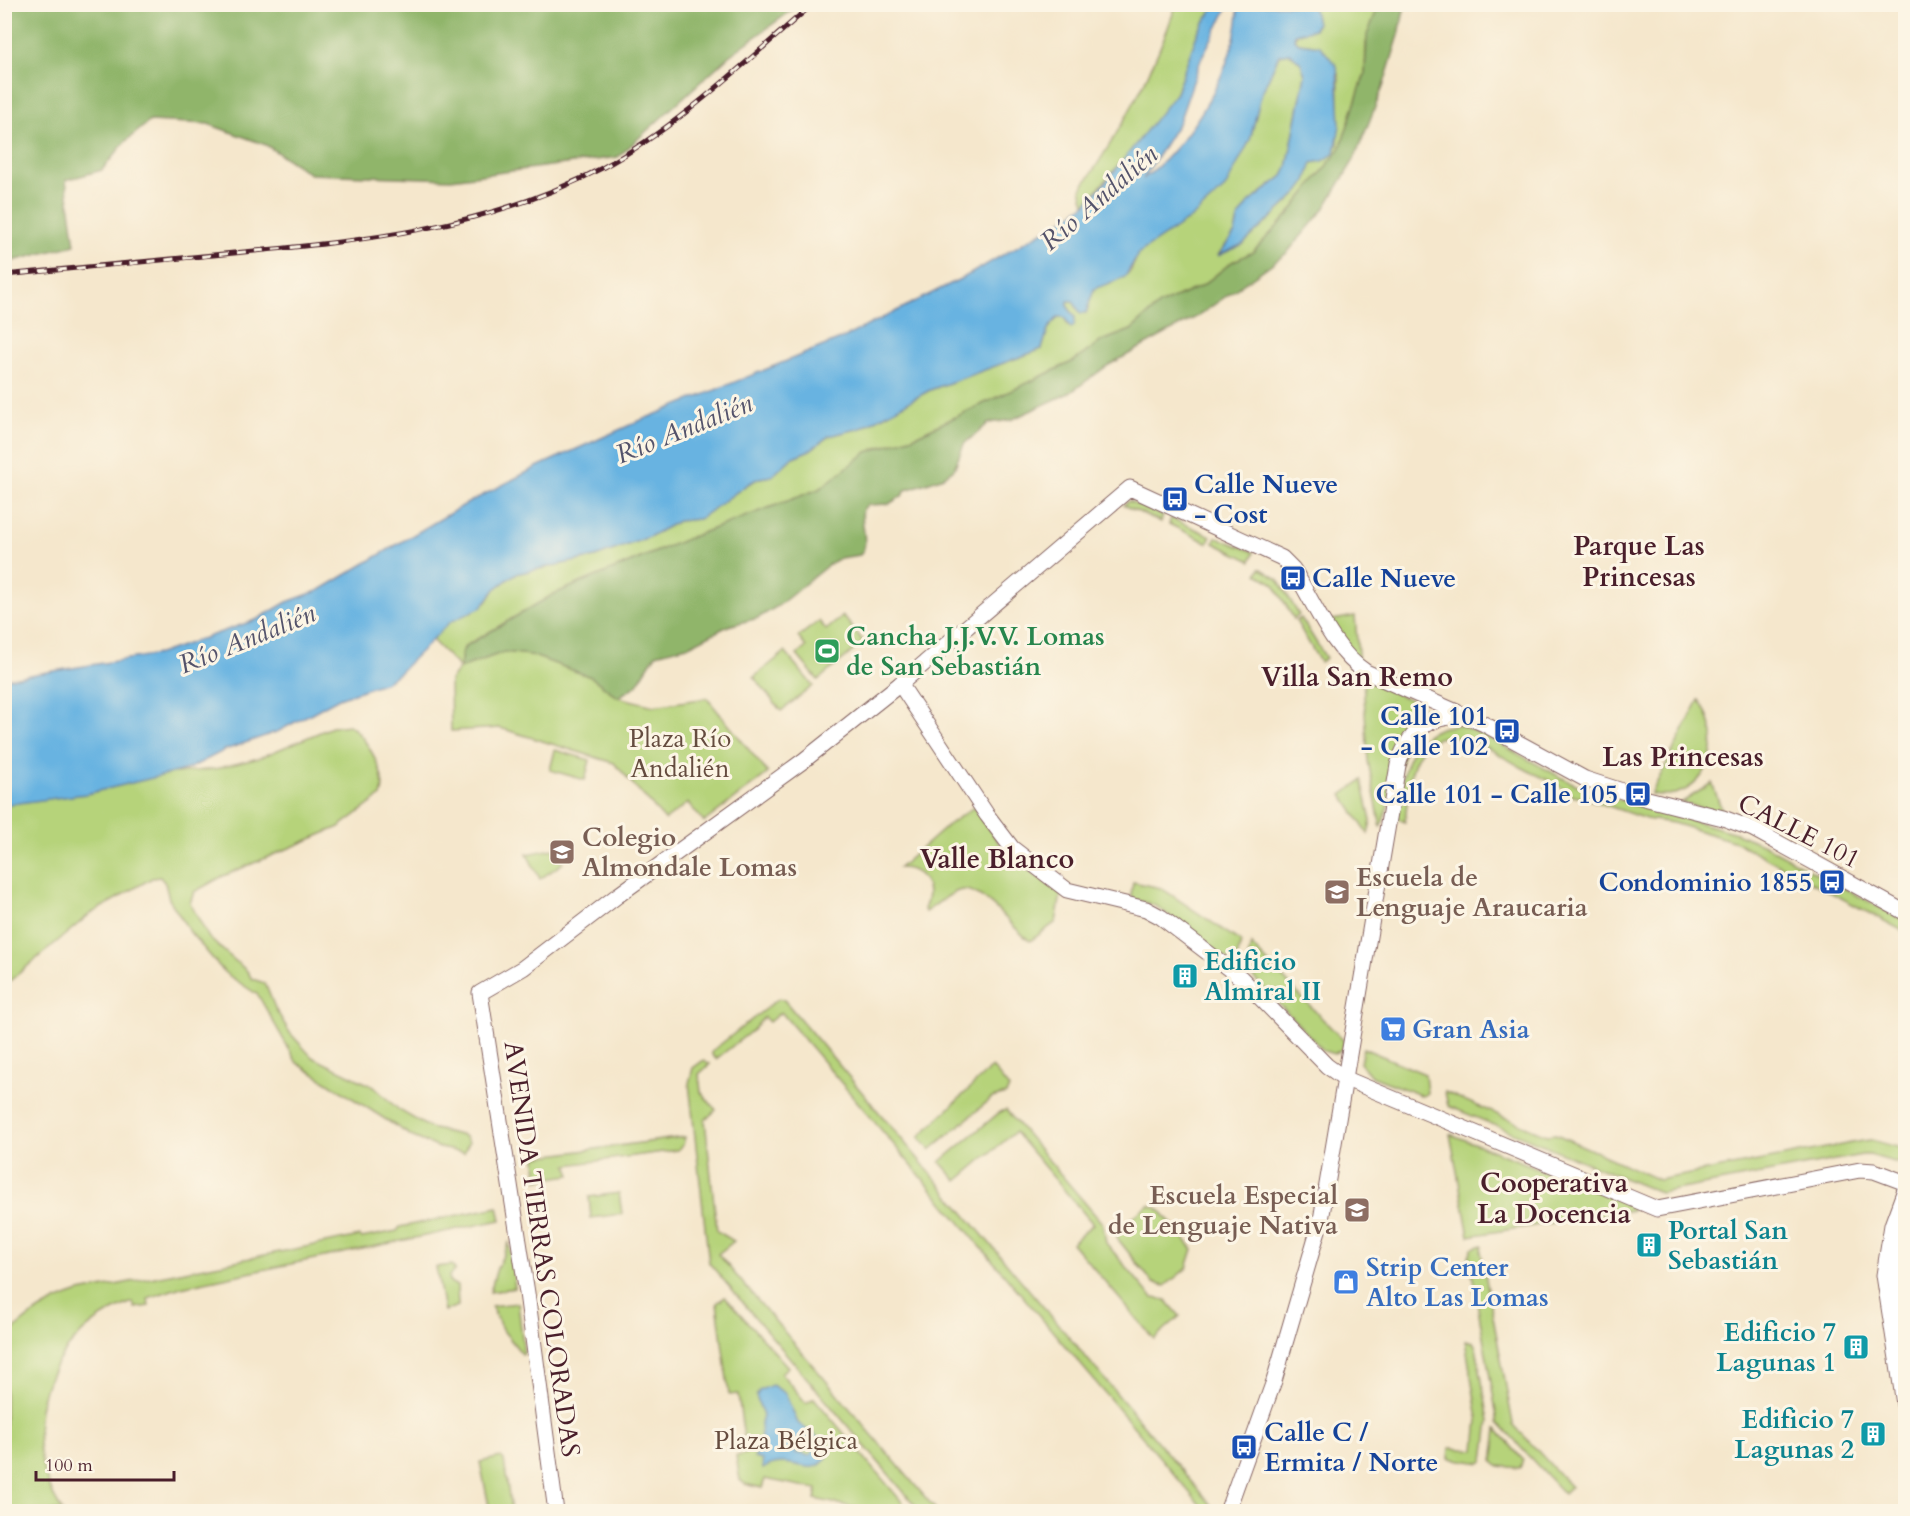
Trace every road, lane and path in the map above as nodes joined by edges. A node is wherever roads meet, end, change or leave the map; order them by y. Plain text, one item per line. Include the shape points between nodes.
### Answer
1 (900, 684) junction
2 (1428, 699) junction
3 (1469, 718) junction
4 (1427, 723) junction
5 (1905, 913) edge
6 (1344, 1078) junction
7 (1905, 1185) edge
8 (1905, 1219) edge
9 (1905, 1346) edge
10 (1905, 1417) edge
11 (556, 1512) edge
12 (1227, 1512) edge

1 - 2 street, CALLE 101 via 1130,488 1282,558 1293,568 1354,663
1 - 6 street via 1012,848 1067,890 1146,909 1161,917 1241,978 1327,1066
1 - 11 street, AVENIDA TIERRAS COLORADAS via 523,968 480,993
2 - 3 street, CALLE 101
2 - 4 street
3 - 4 street
3 - 5 street, CALLE 101 via 1591,781 1753,829
4 - 6 street via 1409,738 1398,765
6 - 7 street via 1657,1209 1860,1170 1874,1171
6 - 12 street via 1316,1240 1274,1381
7 - 10 street via 1892,1225 1884,1275
8 - 9 street via 1895,1274

